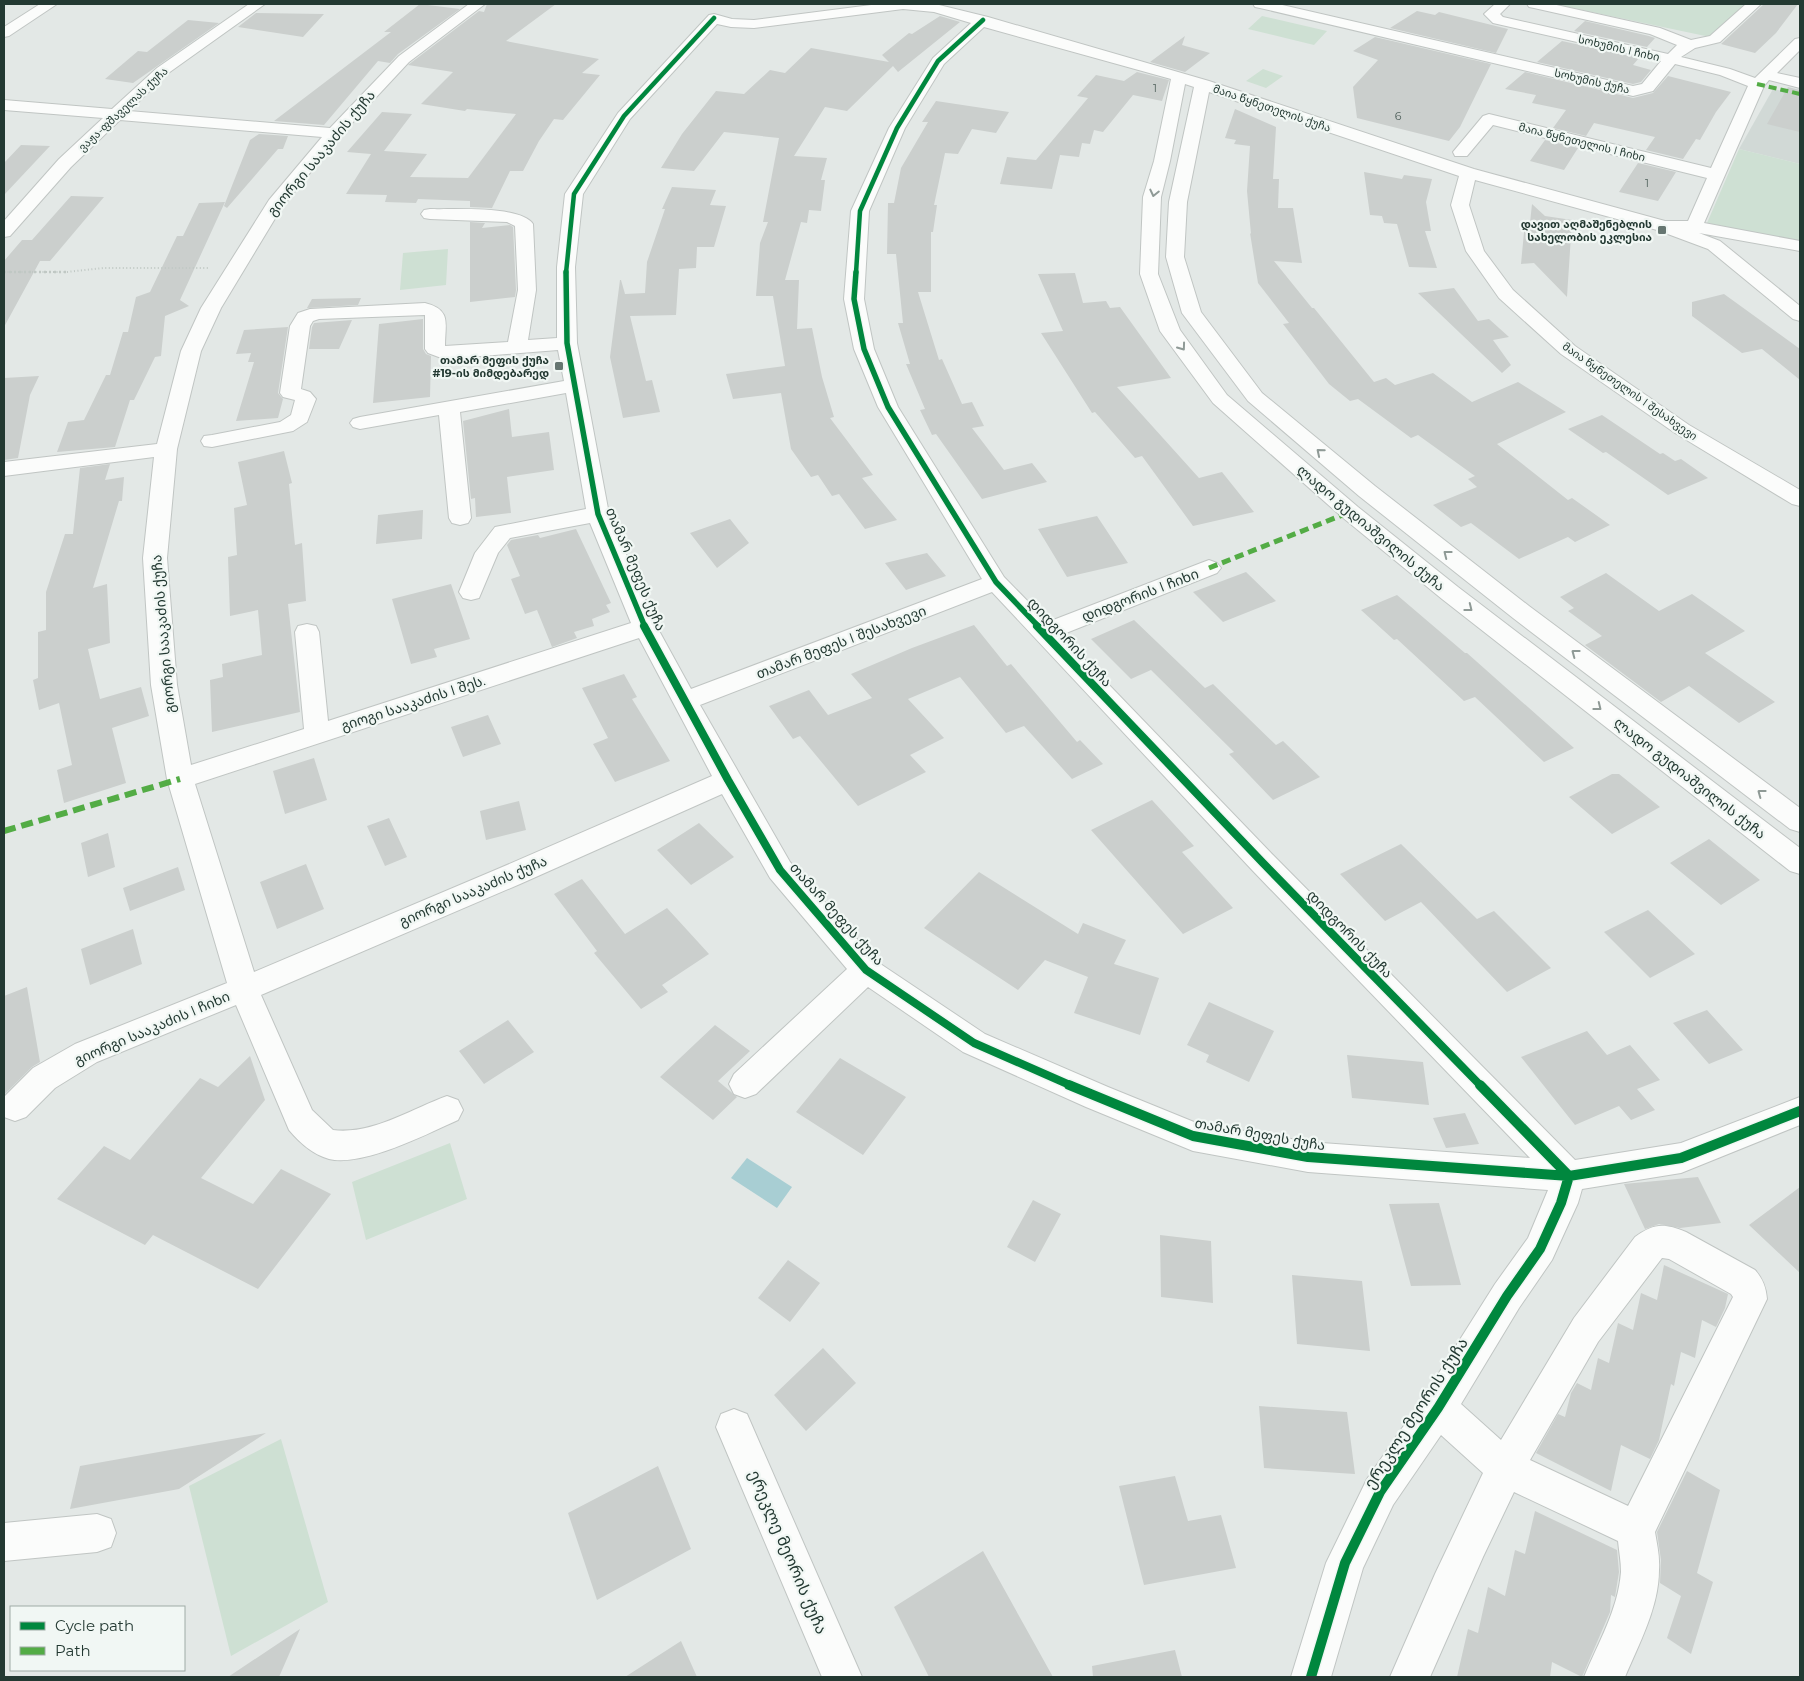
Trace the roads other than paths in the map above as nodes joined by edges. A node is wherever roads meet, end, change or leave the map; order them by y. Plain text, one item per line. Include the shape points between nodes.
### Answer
1 (50, 4) edge
2 (258, 4) edge
3 (478, 4) edge
4 (1260, 4) edge
5 (1503, 4) edge
6 (1534, 4) edge
7 (1754, 4) edge
8 (713, 11) edge
9 (983, 20) junction
10 (4, 33) edge
11 (1800, 42) edge
12 (1690, 45) junction
13 (1671, 59) junction
14 (1179, 77) junction
15 (1762, 79) junction
16 (1800, 83) edge
17 (1203, 84) junction
18 (4, 105) edge
19 (117, 114) junction
20 (334, 132) junction
21 (1168, 132) junction
22 (1598, 133) dead end
23 (1193, 134) junction
24 (1461, 152) dead end
25 (1162, 161) junction
26 (1186, 164) junction
27 (1719, 169) junction
28 (1468, 174) junction
29 (430, 214) dead end
30 (1663, 226) junction
31 (1694, 227) junction
32 (4, 232) edge
33 (1800, 246) edge
34 (1753, 254) dead end
35 (1800, 315) edge
36 (567, 343) junction
37 (517, 348) junction
38 (575, 385) junction
39 (449, 408) junction
40 (1279, 417) junction
41 (360, 423) dead end
42 (1252, 427) junction
43 (212, 441) dead end
44 (166, 449) junction
45 (4, 469) edge
46 (1800, 500) edge
47 (598, 514) junction
48 (460, 518) dead end
49 (1210, 568) dead end
50 (996, 582) junction
51 (471, 592) dead end
52 (645, 627) junction
53 (307, 632) dead end
54 (1044, 633) junction
55 (686, 701) junction
56 (1660, 716) junction
57 (1631, 733) junction
58 (317, 734) junction
59 (180, 779) junction
60 (728, 780) junction
61 (1800, 822) edge
62 (1800, 863) edge
63 (866, 970) junction
64 (244, 989) junction
65 (745, 1084) dead end
66 (15, 1107) dead end
67 (447, 1110) dead end
68 (1800, 1111) edge
69 (1569, 1176) junction
70 (1438, 1408) junction
71 (734, 1426) dead end
72 (1505, 1468) junction
73 (1636, 1530) junction
74 (97, 1533) dead end
75 (4, 1542) edge
76 (842, 1677) edge
77 (1311, 1677) edge
78 (1410, 1677) edge
79 (1604, 1677) edge

1 - 10 street
2 - 19 street, ვაჟა-ფშაველას ქუჩა via 162,71
3 - 20 street, გიორგი სააკაძის ქუჩა via 404,59
4 - 13 street, სოხუმის ქუჩა via 1633,91 1647,88
5 - 13 street, სოხუმის I ჩიხი via 1491,14 1498,20
6 - 12 street, სოხუმის I ჩიხი via 1655,31
7 - 12 street via 1715,39
8 - 9 street, მაია წყნეთელის ქუჩა via 731,23 754,24 903,5 935,8
8 - 36 street, თამარ მეფეს ქუჩა via 624,116 574,194 566,267
9 - 14 street, მაია წყნეთელის ქუჩა
9 - 50 street, დიდგორის ქუჩა via 938,61 897,128 860,210 854,299 864,349 888,408
11 - 15 street
12 - 13 street, სოხუმის I ჩიხი
13 - 15 street
14 - 17 street, მაია წყნეთელის ქუჩა
14 - 21 street, ლადო გუდიაშვილის ქუჩა
15 - 16 street
15 - 27 street
17 - 23 street, ლადო გუდიაშვილის ქუჩა
17 - 28 street, მაია წყნეთელის ქუჩა
18 - 19 street
19 - 20 street
19 - 32 street, ვაჟა-ფშაველას ქუჩა via 65,163
20 - 44 street, გიორგი სააკაძის ქუჩა via 275,204 211,308 191,350
21 - 23 street
21 - 25 street, ლადო გუდიაშვილის ქუჩა
22 - 27 street
23 - 26 street, ლადო გუდიაშვილის ქუჩა
24 - 27 street, მაია წყნეთელის I ჩიხი via 1489,119
25 - 26 street
25 -> 42 street, ლადო გუდიაშვილის ქუჩა via 1152,197 1148,274 1170,331 1220,399
26 - 40 street, ლადო გუდიაშვილის ქუჩა via 1178,202 1175,256 1192,312 1255,397
27 - 31 street
28 - 30 street, მაია წყნეთელის ქუჩა
28 - 46 street, მაია წყნეთელის I შესახვევი via 1460,205 1475,251 1506,294 1568,350 1682,429
29 - 37 street via 506,217 524,224 527,290
30 - 31 street
30 - 35 street, მაია წყნეთელის ქუჩა via 1714,245
31 - 33 street
31 - 34 street
36 - 37 street
36 - 38 street, თამარ მეფეს ქუჩა
37 - 43 street via 439,352 435,349 434,315 425,309 317,313 305,317 300,326 290,393 306,399 300,418 286,427
38 - 39 street
38 - 47 street, თამარ მეფეს ქუჩა
39 - 41 street
39 - 48 street
40 - 42 street
56 -> 40 street, ლადო გუდიაშვილის ქუჩა via 1521,612
42 -> 57 street, ლადო გუდიაშვილის ქუჩა via 1419,568
44 - 45 street
44 - 59 street, გიორგი სააკაძის ქუჩა via 155,558 164,685
47 - 51 street via 502,532 483,556
47 - 52 street, თამარ მეფეს ქუჩა
49 - 54 street, დიდგორის I ჩიხი
50 - 54 street, დიდგორის ქუჩა
50 - 55 street, თამარ მეფეს I შესახვევი
52 - 55 street, თამარ მეფეს ქუჩა
52 - 58 street, გიოგი სააკაძის I შეს.
53 - 58 street
54 - 69 street, დიდგორის ქუჩა
55 - 60 street, თამარ მეფეს ქუჩა
56 - 57 street
61 -> 56 street, ლადო გუდიაშვილის ქუჩა
57 - 62 street, ლადო გუდიაშვილის ქუჩა
58 - 59 street, გიოგი სააკაძის I შეს.
59 - 64 street, გიორგი სააკაძის ქუჩა
60 - 63 street, თამარ მეფეს ქუჩა via 780,870
60 - 64 street, გიორგი სააკაძის ქუჩა
63 - 65 street
63 - 69 street, თამარ მეფეს ქუჩა via 974,1043 1193,1136 1308,1157
64 - 66 street, გიორგი სააკაძის I ჩიხი via 86,1052 44,1078
64 - 67 street via 300,1120 330,1144 352,1146
68 - 69 street, თამარ მეფეს ქუჩა via 1681,1158
69 - 70 street, ერეკლე მეორის ქუჩა via 1561,1203 1540,1249
70 - 72 street
70 - 77 street, ერეკლე მეორის ქუჩა via 1380,1492 1345,1563
71 - 76 street, ერეკლე მეორის ქუჩა
72 - 73 street
72 - 73 street via 1587,1329 1647,1248 1657,1241 1674,1243 1743,1282 1749,1289 1750,1299
72 - 78 street via 1449,1584
73 - 79 street via 1640,1560 1638,1586 1622,1638
74 - 75 street

